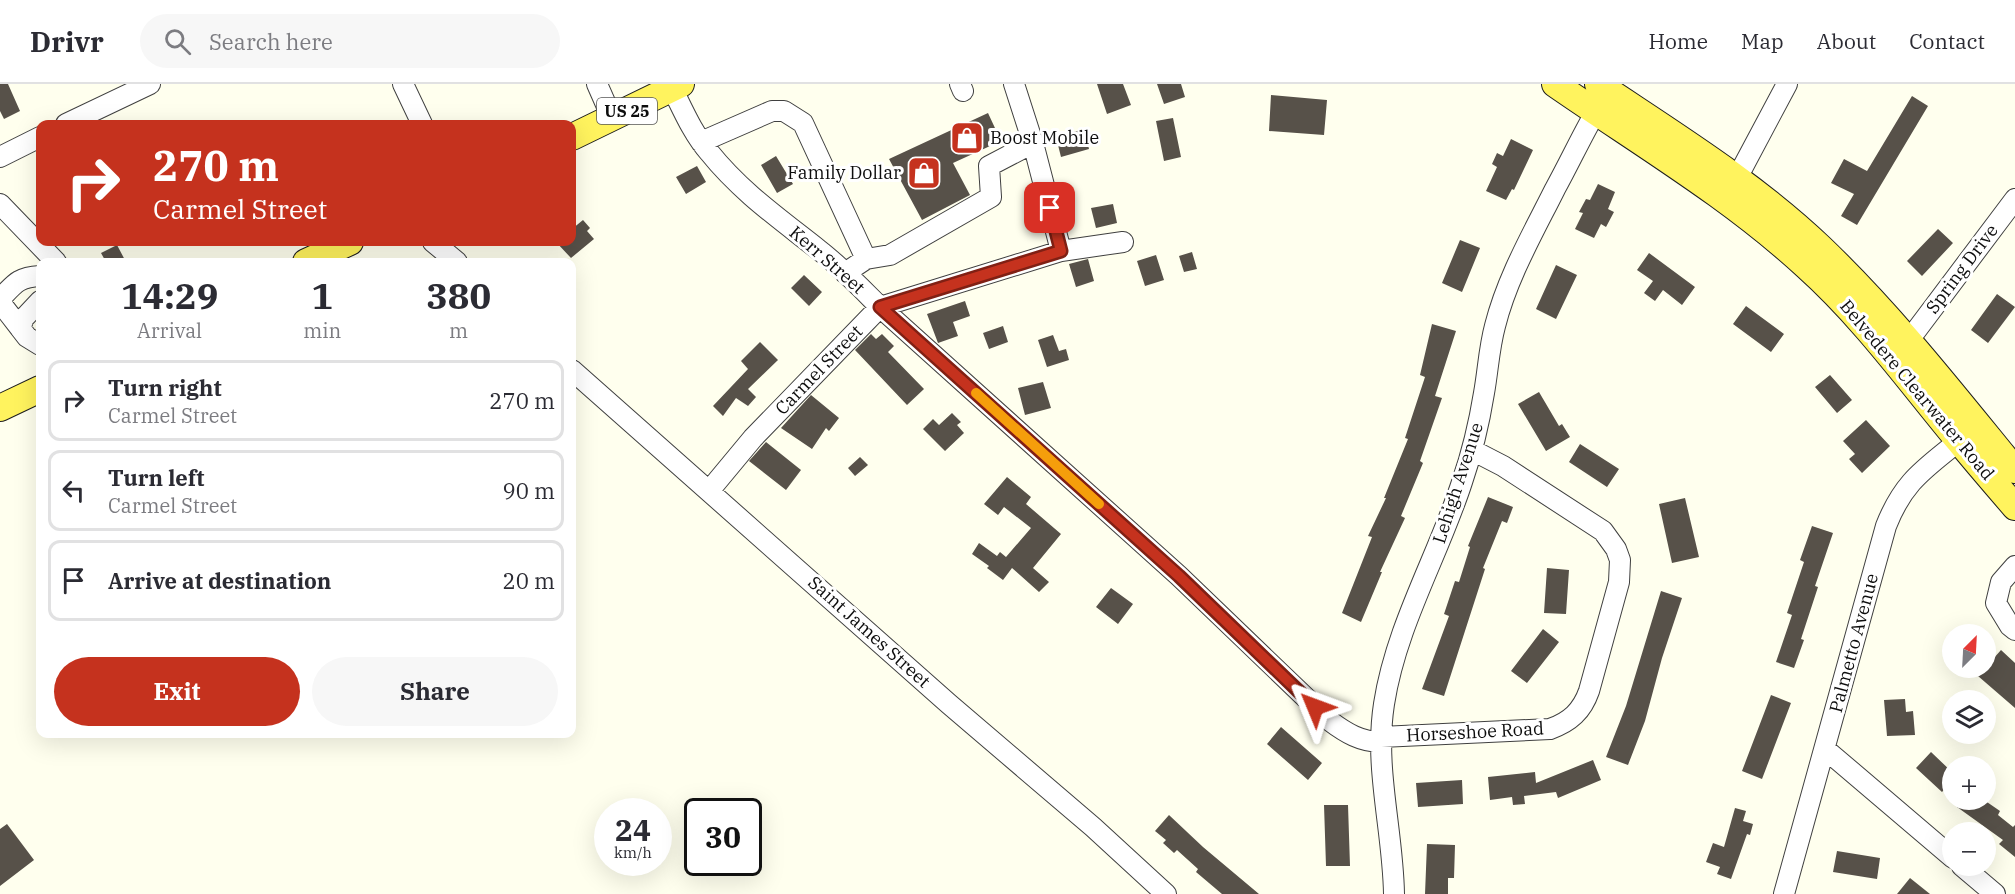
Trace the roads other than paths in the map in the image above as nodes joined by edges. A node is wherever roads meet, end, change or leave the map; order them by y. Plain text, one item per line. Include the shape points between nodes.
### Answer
1 (150, 84) edge
2 (403, 84) edge
3 (597, 84) edge
4 (1014, 84) edge
5 (1555, 84) edge
6 (1787, 84) edge
7 (677, 86) edge
8 (1600, 96) edge
9 (612, 118) junction
10 (74, 120) edge
11 (420, 120) edge
12 (576, 135) edge
13 (36, 139) edge
14 (701, 142) junction
15 (1033, 142) junction
16 (0, 157) edge
17 (1737, 178) junction
18 (2015, 199) edge
19 (0, 204) edge
20 (36, 241) edge
21 (1123, 242) dead end
22 (41, 246) edge
23 (341, 246) edge
24 (438, 246) edge
25 (1061, 251) junction
26 (52, 258) edge
27 (315, 258) edge
28 (452, 258) edge
29 (867, 259) junction
30 (845, 273) junction
31 (36, 276) edge
32 (36, 305) edge
33 (880, 307) junction
34 (20, 328) junction
35 (1909, 340) junction
36 (36, 343) edge
37 (576, 374) edge
38 (36, 391) edge
39 (0, 408) edge
40 (1977, 424) junction
41 (1959, 441) junction
42 (1472, 450) junction
43 (2015, 470) edge
44 (709, 491) junction
45 (2015, 507) edge
46 (2015, 566) edge
47 (2015, 630) edge
48 (1381, 739) junction
49 (1825, 748) junction
50 (1942, 849) edge
51 (1974, 876) edge
52 (1166, 894) edge
53 (1394, 894) edge
54 (1784, 894) edge
55 (1995, 894) edge

1 - 10 street
2 - 11 street
3 - 9 street
4 - 15 street
5 - 8 main road, Belvedere Clearwater Road
6 - 17 street
7 - 9 main road, US 25
7 - 14 street, Kerr Street
8 - 17 main road, Belvedere Clearwater Road
8 - 41 main road, Belvedere Clearwater Road via 1679,166 1738,208 1807,266 1870,330
8 - 42 street, Lehigh Avenue via 1503,301
9 - 12 main road, US 25
13 - 16 street
14 - 29 street via 772,111 794,116 803,123
14 - 30 street, Kerr Street via 753,199
15 - 25 street
15 - 29 street via 989,166 991,197 890,255
17 - 35 main road, Belvedere Clearwater Road via 1820,247
18 - 35 street, Spring Drive
19 - 20 street
21 - 25 street, Carmel Street
22 - 26 street
23 - 27 main road
24 - 28 street
25 - 33 street, Carmel Street
29 - 30 street
30 - 33 street, Kerr Street
31 - 34 street via 26,276 14,283 1,298
32 - 34 street
33 - 44 street, Carmel Street via 753,438
33 - 48 street, Kerr Street via 1179,576 1330,721 1369,742
34 - 36 street
35 - 40 main road, Belvedere Clearwater Road
37 - 44 street, Saint James Street
38 - 39 main road
40 - 41 street, Palmetto Avenue
40 - 43 main road, Belvedere Clearwater Road
41 - 45 main road, Belvedere Clearwater Road
41 - 49 street, Palmetto Avenue via 1922,470 1892,510
42 - 48 street, Lehigh Avenue via 1408,618 1389,681
42 - 48 street, Horseshoe Road via 1603,531 1616,549 1619,582 1586,701 1571,719 1550,729
44 - 52 street, Saint James Street
46 - 47 street via 2001,582 1996,603
48 - 53 street, Lehigh Avenue
49 - 50 street
49 - 54 street, Palmetto Avenue
51 - 55 street

